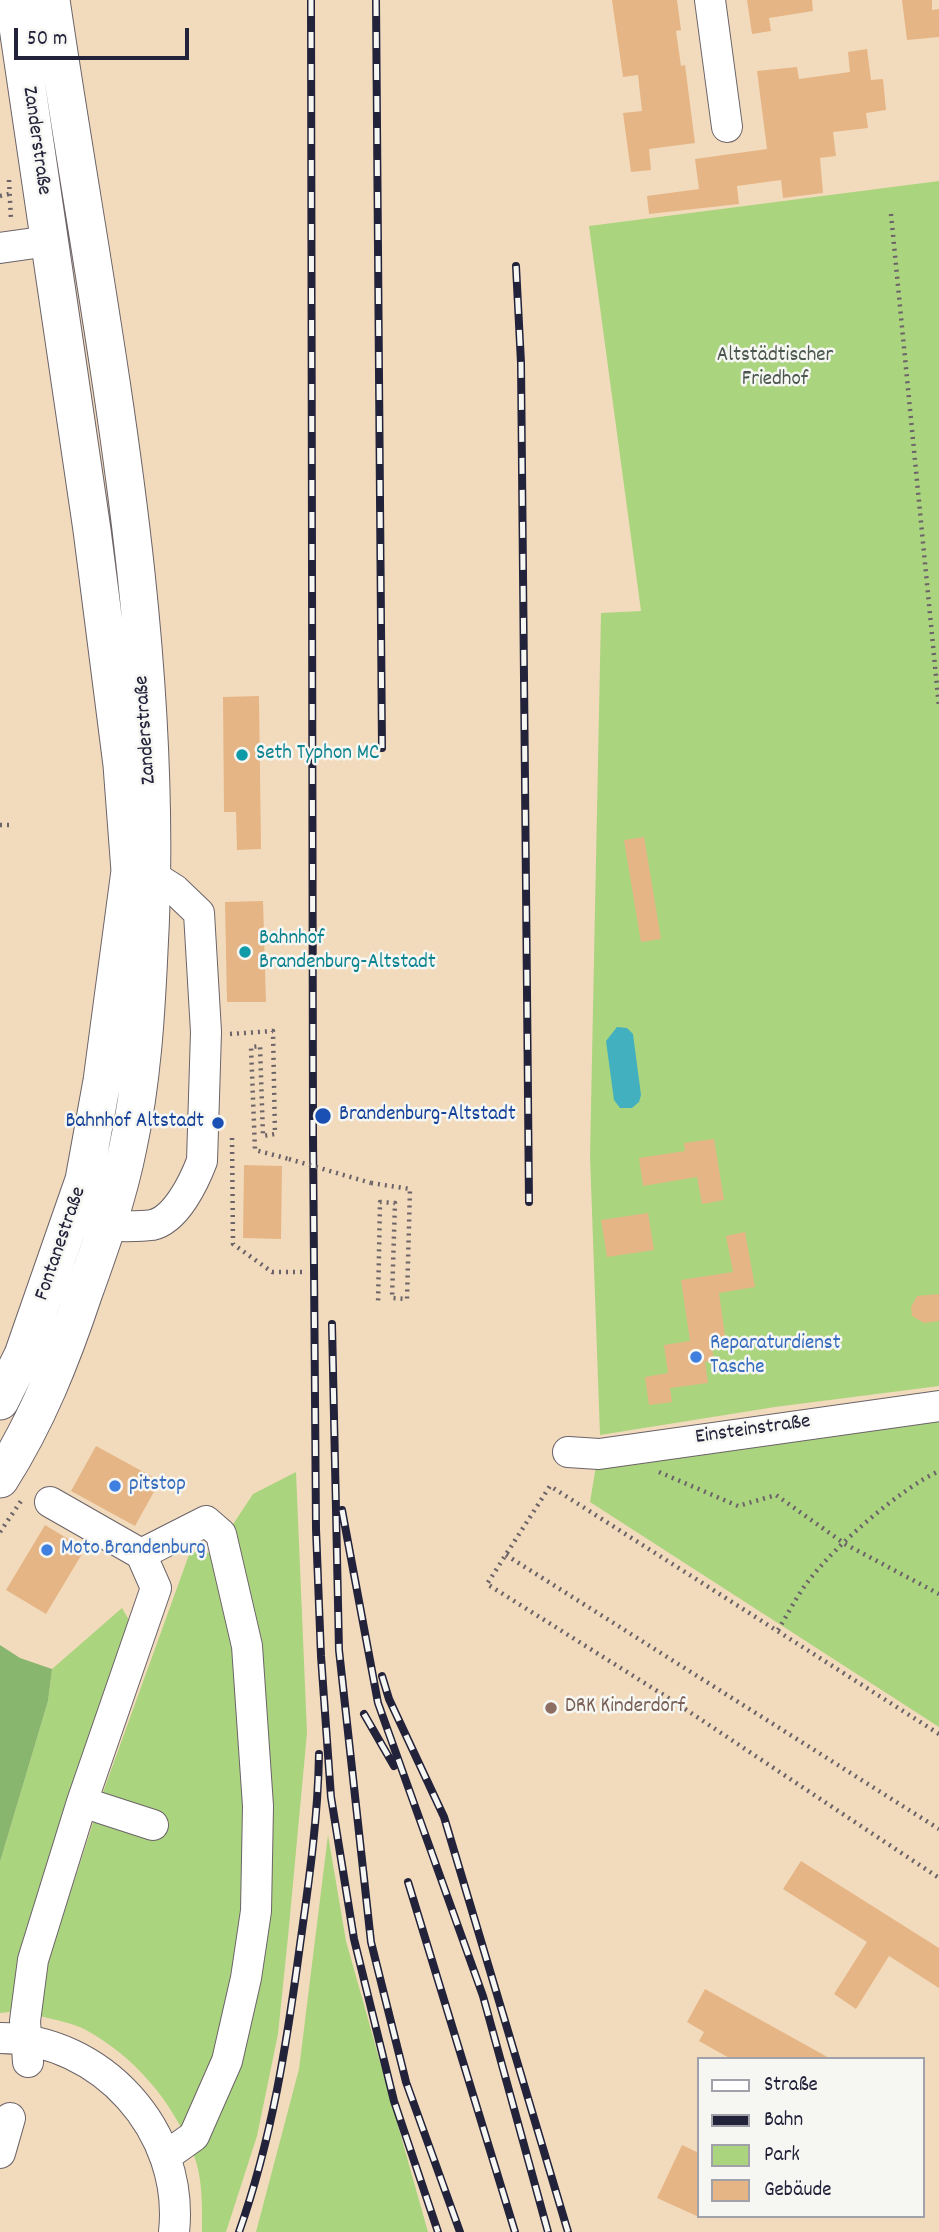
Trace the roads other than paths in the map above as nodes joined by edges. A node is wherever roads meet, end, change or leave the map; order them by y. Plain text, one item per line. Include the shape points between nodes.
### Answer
1 (14, 0) edge
2 (51, 0) edge
3 (710, 0) edge
4 (727, 127) dead end
5 (90, 234) junction
6 (49, 241) junction
7 (0, 248) edge
8 (153, 876) junction
9 (102, 1081) joint
10 (107, 1226) junction
11 (0, 1401) edge
12 (939, 1406) edge
13 (568, 1452) dead end
14 (0, 1479) edge
15 (50, 1502) dead end
16 (141, 1554) junction
17 (82, 1802) junction
18 (153, 1825) dead end
19 (18, 2047) edge
20 (10, 2118) dead end
21 (0, 2153) edge
22 (166, 2156) junction
23 (174, 2232) edge

1 - 6 main road, Zanderstraße
2 - 5 main road, Zanderstraße
3 - 4 street
5 - 6 main road
5 - 8 main road, Zanderstraße via 134,564 151,756
6 - 7 street
6 - 9 main road, Zanderstraße via 92,530 122,765 130,871
8 - 10 main road, Zanderstraße via 144,1039 128,1146
8 - 10 street via 199,913 217,1139 167,1219
9 - 11 main road, Fontanestraße via 84,1180 23,1356
10 - 14 main road, Fontanestraße via 72,1329 27,1437
12 - 13 street, Einsteinstraße via 599,1454
15 - 16 street
16 - 17 street via 156,1588
16 - 22 street via 206,1521 221,1534 247,1646 258,1806 256,1911 226,2061 194,2136
17 - 18 street
17 - 19 street via 33,1960
19 - 22 street via 82,2059 110,2077 135,2099
20 - 21 street
22 - 23 street

